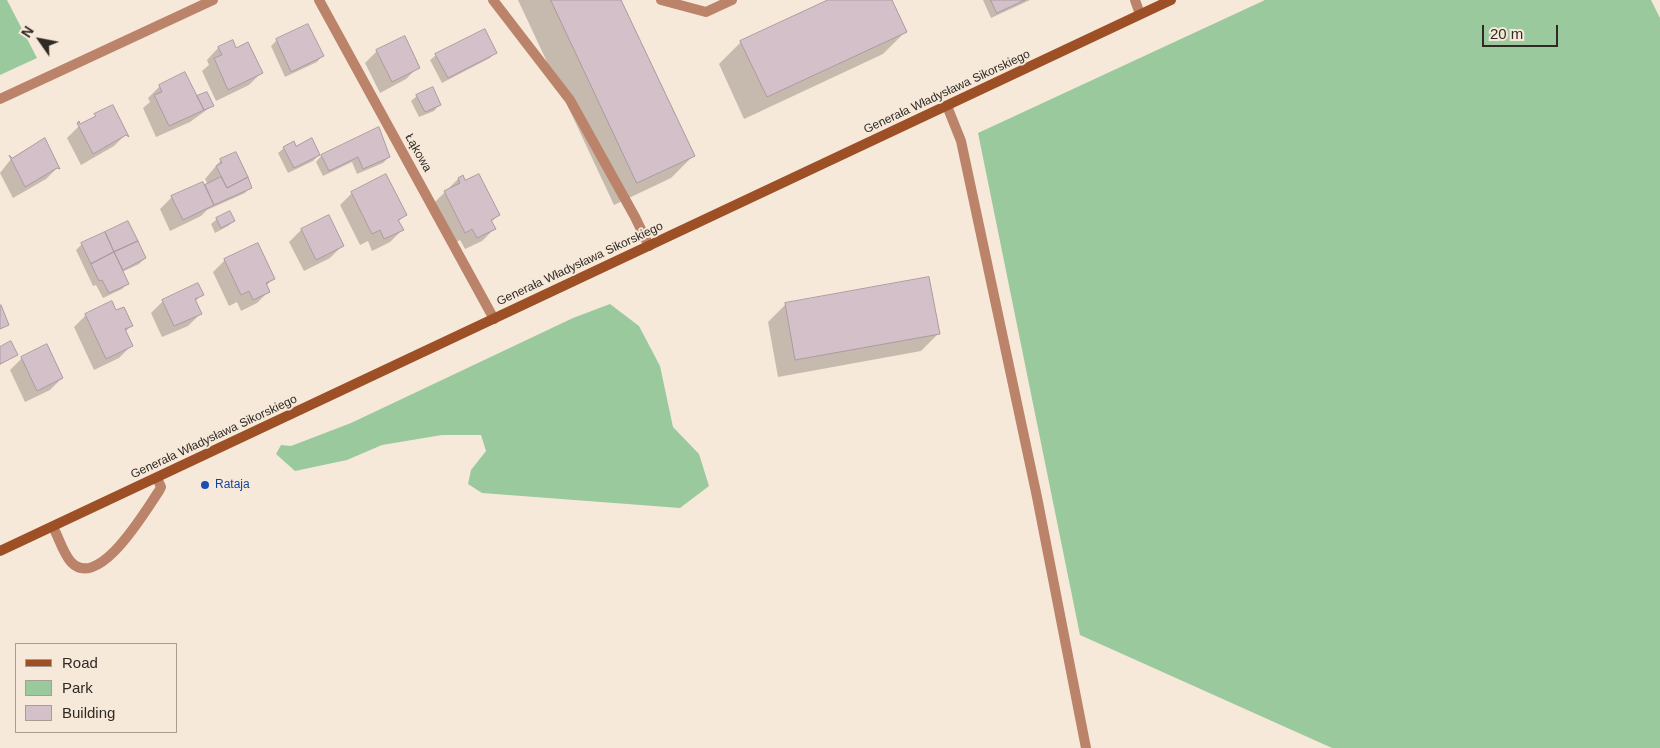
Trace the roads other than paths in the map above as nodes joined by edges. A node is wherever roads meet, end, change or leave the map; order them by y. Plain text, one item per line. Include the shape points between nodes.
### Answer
1 (213, 0) edge
2 (320, 0) edge
3 (492, 0) edge
4 (661, 0) edge
5 (732, 0) edge
6 (1135, 0) edge
7 (1171, 0) edge
8 (1140, 14) junction
9 (0, 99) edge
10 (947, 106) junction
11 (649, 246) junction
12 (494, 319) junction
13 (157, 478) junction
14 (53, 527) junction
15 (0, 551) edge
16 (1086, 748) edge

1 - 9 street
2 - 12 street, Łąkowa
3 - 11 street via 570,100
4 - 5 street via 706,12
6 - 8 street
7 - 8 main road, Generała Władysława Sikorskiego
8 - 10 main road, Generała Władysława Sikorskiego
10 - 11 main road, Generała Władysława Sikorskiego
10 - 16 street via 963,151
11 - 12 main road, Generała Władysława Sikorskiego
12 - 13 main road, Generała Władysława Sikorskiego
13 - 14 main road, Generała Władysława Sikorskiego
13 - 14 street via 161,487 159,491 123,543 97,564 79,567 72,563
14 - 15 main road, Generała Władysława Sikorskiego

